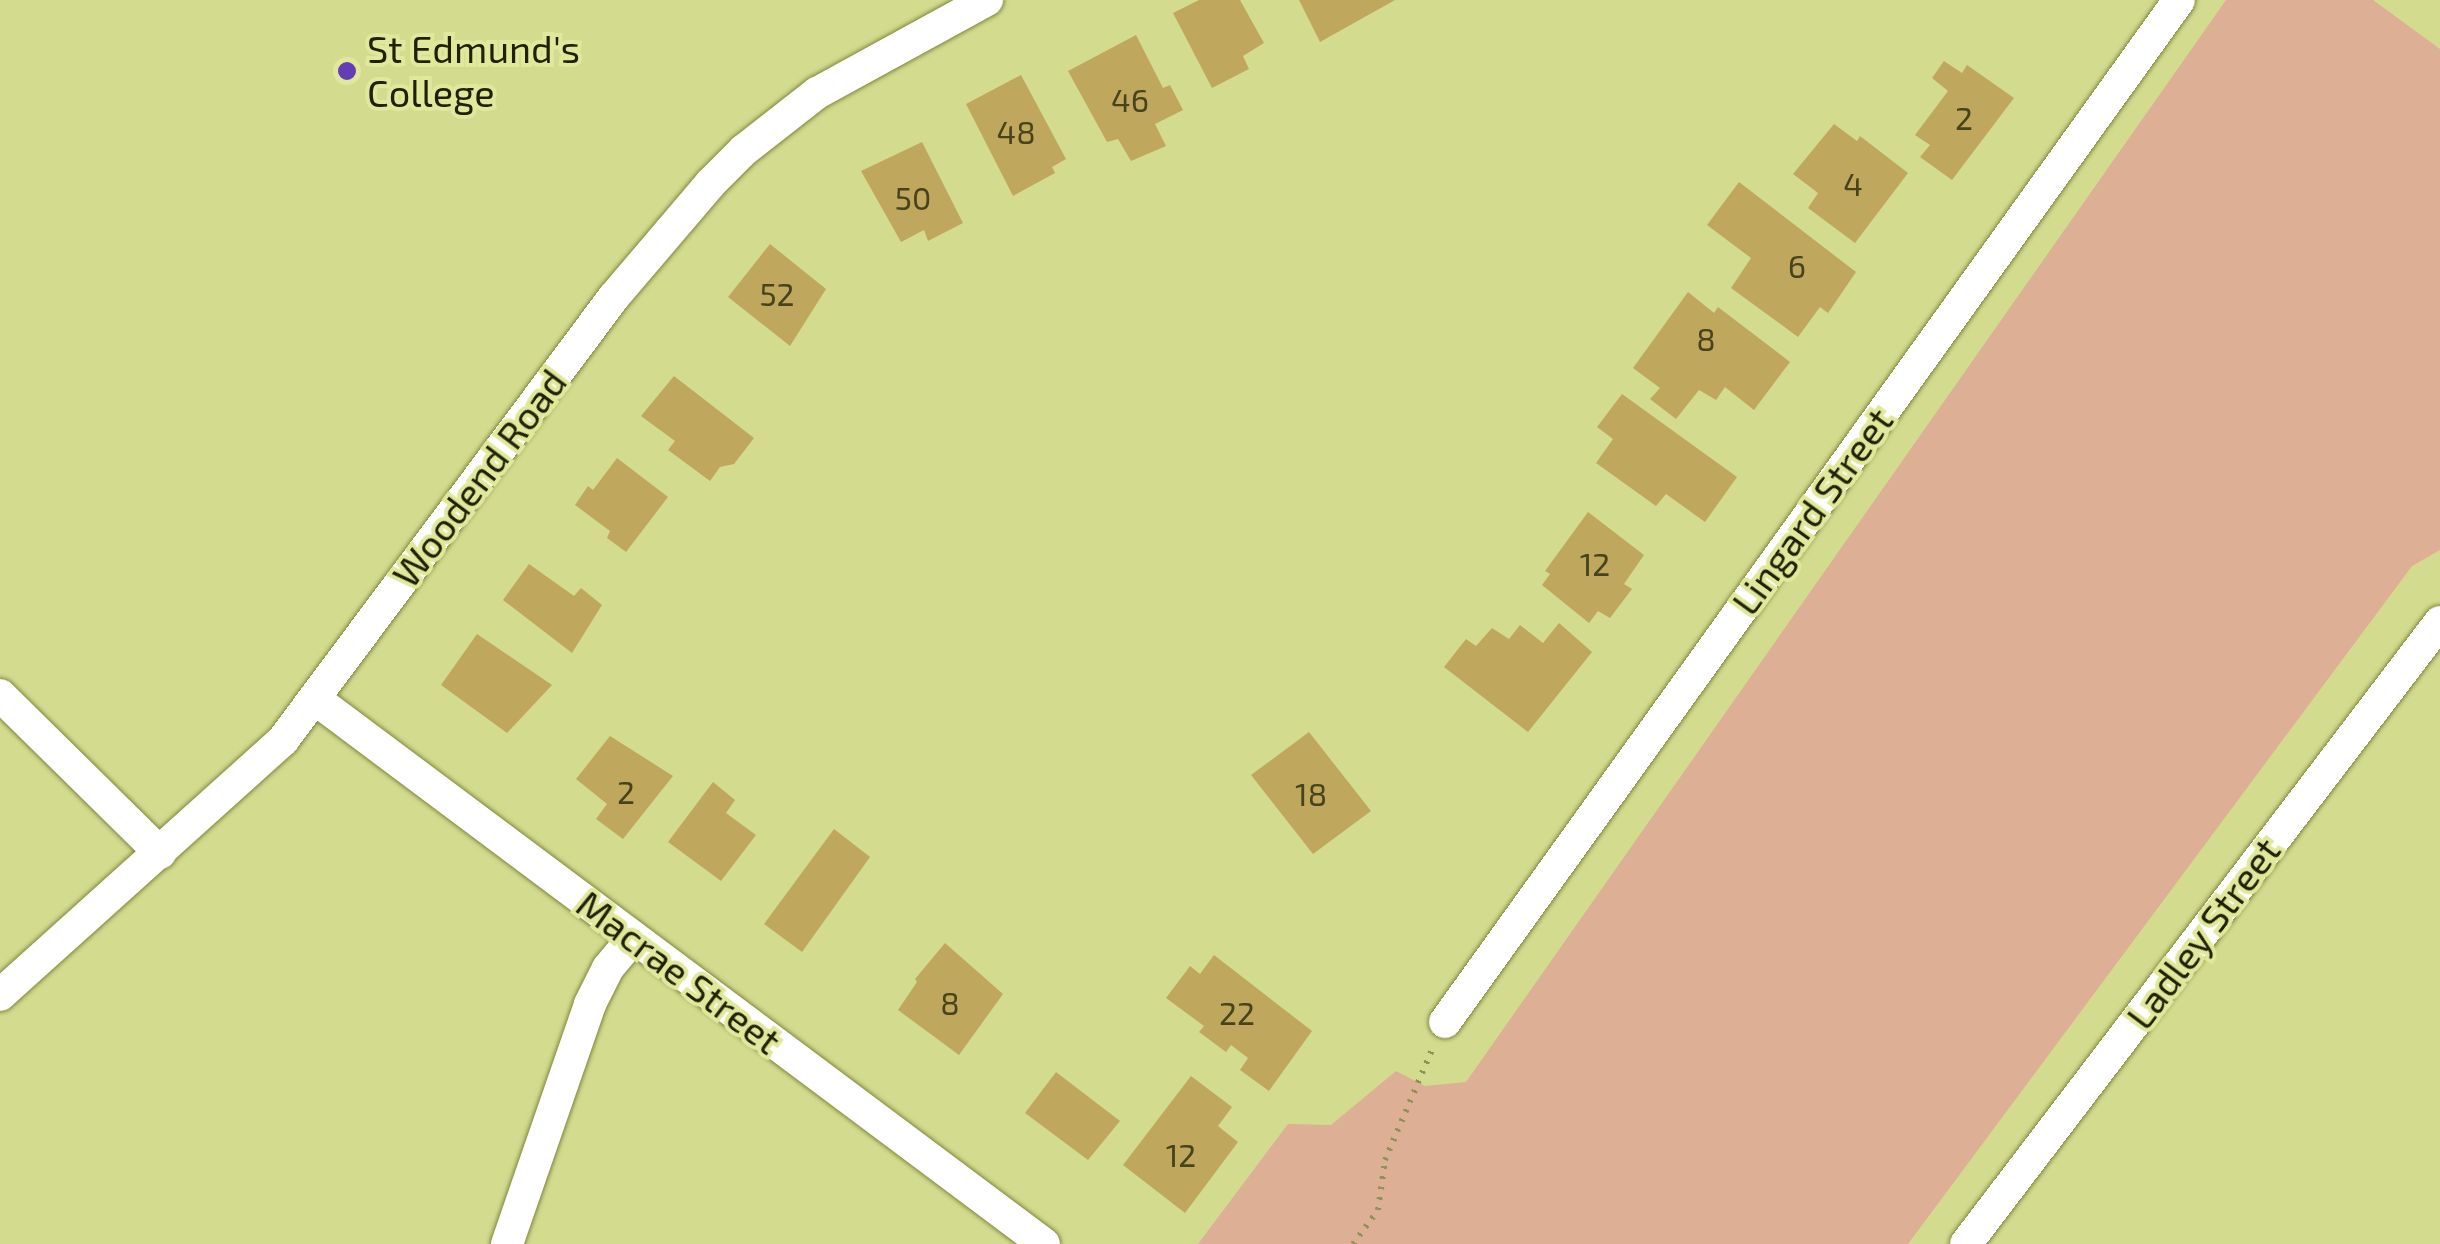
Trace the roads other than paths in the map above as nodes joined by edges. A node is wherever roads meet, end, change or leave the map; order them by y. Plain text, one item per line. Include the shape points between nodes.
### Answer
1 (987, 0) edge
2 (2179, 0) edge
3 (2440, 622) edge
4 (0, 695) edge
5 (316, 700) junction
6 (160, 853) junction
7 (633, 938) junction
8 (0, 995) edge
9 (1445, 1022) road end
10 (508, 1244) edge
11 (1044, 1244) edge
12 (1966, 1244) edge

1 - 5 street, Woodend Road via 817,93 710,184 613,298
2 - 9 street, Lingard Street
3 - 12 street, Ladley Street
4 - 6 street
5 - 6 street, Woodend Road via 284,740
5 - 7 street, Macrae Street
6 - 8 street, Woodend Road
7 - 10 street via 590,1004
7 - 11 street, Macrae Street

